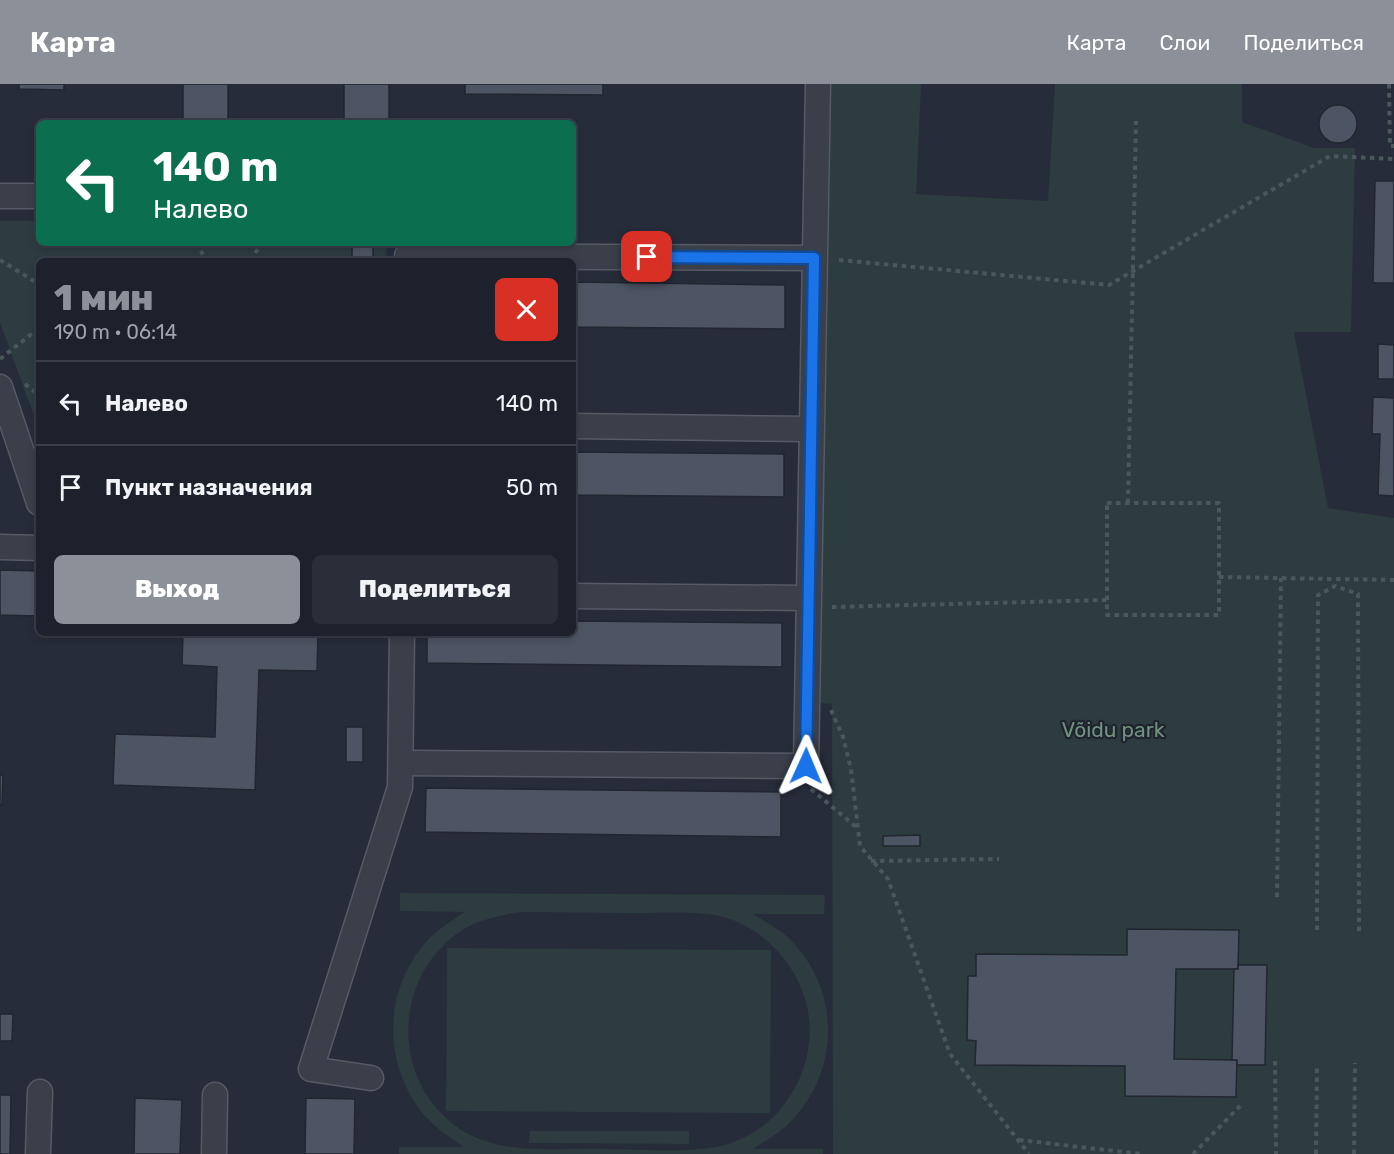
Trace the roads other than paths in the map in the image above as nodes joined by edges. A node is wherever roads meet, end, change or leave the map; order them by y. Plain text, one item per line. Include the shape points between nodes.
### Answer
1 (818, 84) edge
2 (0, 196) edge
3 (36, 196) edge
4 (406, 253) edge
5 (814, 258) junction
6 (0, 387) edge
7 (576, 426) edge
8 (810, 429) junction
9 (36, 493) edge
10 (0, 547) edge
11 (36, 548) edge
12 (576, 596) edge
13 (808, 603) junction
14 (402, 636) edge
15 (402, 763) junction
16 (371, 1078) dead end
17 (40, 1092) dead end
18 (215, 1095) dead end
19 (38, 1154) edge
20 (213, 1154) edge

1 - 5 lane
2 - 3 lane
4 - 5 lane
5 - 8 lane
6 - 9 lane
7 - 8 lane
8 - 13 lane
10 - 11 lane
12 - 13 lane
13 - 15 lane via 806,766
14 - 15 lane
15 - 16 lane via 400,787 311,1069
17 - 19 lane
18 - 20 lane

